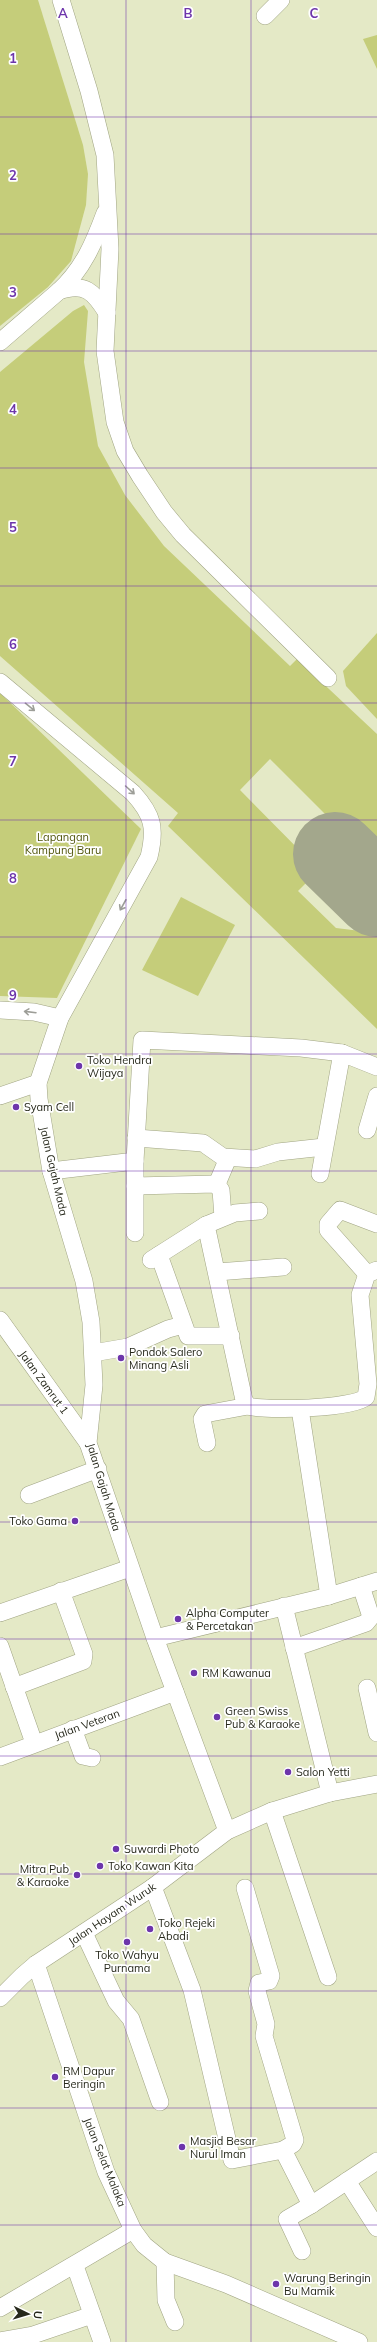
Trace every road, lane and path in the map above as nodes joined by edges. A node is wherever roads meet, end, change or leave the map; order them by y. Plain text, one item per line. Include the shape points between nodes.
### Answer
1 (61, 0) edge
2 (281, 0) edge
3 (266, 16) dead end
4 (109, 203) junction
5 (59, 291) junction
6 (107, 313) junction
7 (0, 342) edge
8 (328, 678) dead end
9 (0, 682) edge
10 (0, 1010) edge
11 (60, 1018) junction
12 (342, 1053) junction
13 (377, 1067) edge
14 (38, 1083) junction
15 (0, 1096) edge
16 (377, 1096) edge
17 (367, 1130) dead end
18 (136, 1138) junction
19 (324, 1147) junction
20 (228, 1158) junction
21 (135, 1161) junction
22 (51, 1171) junction
23 (320, 1174) dead end
24 (217, 1184) junction
25 (135, 1186) junction
26 (259, 1211) dead end
27 (223, 1217) junction
28 (377, 1224) edge
29 (206, 1225) junction
30 (135, 1232) dead end
31 (283, 1267) dead end
32 (217, 1272) junction
33 (372, 1272) edge
34 (0, 1320) edge
35 (183, 1325) junction
36 (231, 1336) junction
37 (93, 1353) junction
38 (248, 1406) junction
39 (300, 1408) junction
40 (88, 1443) junction
41 (207, 1443) dead end
42 (98, 1469) junction
43 (29, 1496) dead end
44 (130, 1568) junction
45 (369, 1583) edge
46 (61, 1592) junction
47 (329, 1596) junction
48 (284, 1606) junction
49 (0, 1613) edge
50 (155, 1638) junction
51 (0, 1646) edge
52 (294, 1648) junction
53 (14, 1687) junction
54 (367, 1688) dead end
55 (175, 1692) junction
56 (73, 1729) junction
57 (377, 1733) edge
58 (34, 1743) junction
59 (0, 1757) edge
60 (92, 1758) dead end
61 (377, 1784) edge
62 (330, 1793) junction
63 (272, 1811) junction
64 (227, 1831) junction
65 (153, 1887) junction
66 (245, 1888) dead end
67 (84, 1932) junction
68 (36, 1964) junction
69 (328, 1978) dead end
70 (0, 1998) edge
71 (160, 2102) dead end
72 (283, 2150) junction
73 (377, 2161) edge
74 (347, 2181) junction
75 (312, 2205) junction
76 (377, 2228) edge
77 (133, 2230) junction
78 (302, 2251) dead end
79 (166, 2262) junction
80 (75, 2266) junction
81 (0, 2308) edge
82 (92, 2315) junction
83 (175, 2322) dead end
84 (329, 2336) edge
85 (0, 2341) edge
86 (102, 2342) edge
87 (359, 2342) edge

1 - 4 street via 89,91 105,155
2 - 3 street
4 - 5 street via 88,254 73,278
4 - 6 street
5 - 6 street via 70,287 86,289 97,296
5 - 7 street
6 - 8 street via 105,350 115,422 125,451 140,476 183,535
9 -> 11 street via 133,793 146,807 153,823 154,838 149,857
11 -> 10 street via 34,1012
11 - 14 street
12 - 13 street
12 - 18 street via 301,1048 142,1040
12 - 19 street
14 - 15 street
14 - 22 street, Jalan Gajah Mada
16 - 17 street
18 - 20 street via 203,1143
18 - 21 street
19 - 20 street via 278,1152 254,1159
19 - 23 street
20 - 24 street
21 - 22 street
21 - 25 street
22 - 37 street, Jalan Gajah Mada via 84,1281
24 - 25 street
24 - 27 street
25 - 30 street
26 - 27 street
27 - 29 street
28 - 33 street via 340,1210 328,1224 328,1230
29 - 32 street
29 - 35 street via 154,1258
31 - 32 street
32 - 36 street
33 - 39 street via 360,1295 368,1384 366,1397 356,1403
34 - 40 street, Jalan Zamrut 1
35 - 36 street via 188,1336
35 - 37 street via 128,1347
36 - 38 street via 244,1400
37 - 40 street, Jalan Gajah Mada via 94,1385
38 - 39 street
38 - 41 street via 205,1414 202,1419
39 - 47 street
40 - 42 street, Jalan Gajah Mada
42 - 43 street
42 - 44 street, Jalan Gajah Mada
44 - 46 street
44 - 50 street, Jalan Gajah Mada
45 - 47 street
45 - 52 street via 371,1617 366,1623
46 - 49 street
46 - 53 street via 84,1654 83,1660
47 - 48 street
48 - 50 street
48 - 52 street
50 - 55 street, Jalan Gajah Mada
51 - 53 street
52 - 62 street
53 - 58 street
54 - 57 street
55 - 56 street, Jalan Veteran
55 - 64 street, Jalan Gajah Mada
56 - 58 street, Jalan Veteran
56 - 60 street via 83,1756
58 - 59 street, Jalan Veteran
61 - 62 street, Jalan Hayam Wuruk
62 - 63 street, Jalan Hayam Wuruk
63 - 64 street, Jalan Hayam Wuruk
63 - 69 street
64 - 65 street, Jalan Hayam Wuruk
65 - 67 street, Jalan Hayam Wuruk
65 - 72 street via 192,1990 232,2160
66 - 72 street via 271,1976 269,1981 259,1983 257,1991 266,2024 264,2036 295,2140
67 - 68 street, Jalan Hayam Wuruk
67 - 71 street via 116,2001 131,2019
68 - 70 street, Jalan Hayam Wuruk
68 - 77 street, Jalan Selat Malaka via 106,2172
72 - 75 street
73 - 74 street
74 - 75 street
74 - 76 street
75 - 78 street via 287,2220
77 - 79 street, Jalan Selat Malaka via 144,2246
77 - 80 street
79 - 83 street via 166,2300
79 - 84 street, Jalan Selat Malaka via 226,2284
80 - 81 street
80 - 82 street
82 - 85 street via 33,2335
82 - 86 street
84 - 87 street, Jalan Selat Malaka

